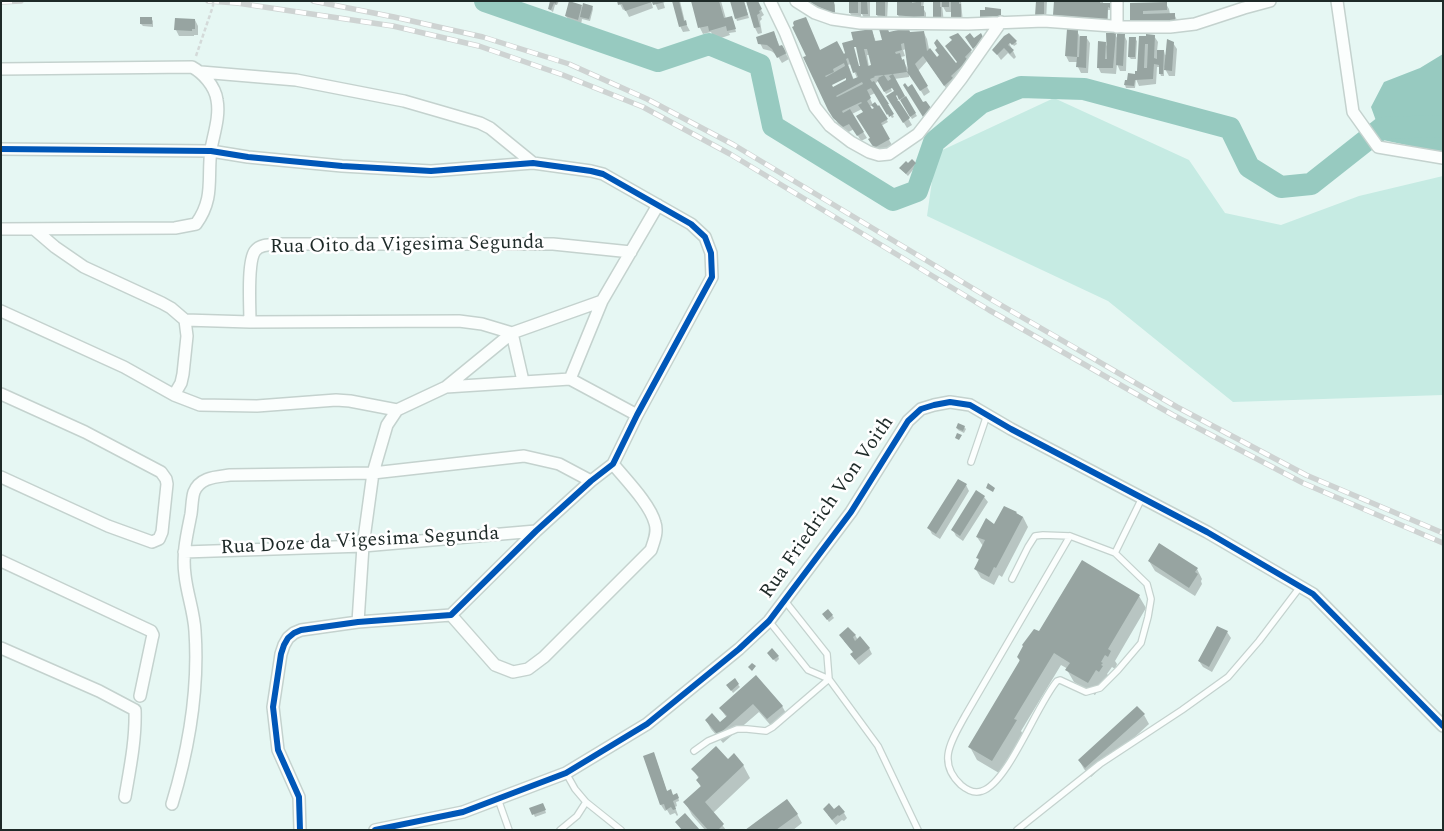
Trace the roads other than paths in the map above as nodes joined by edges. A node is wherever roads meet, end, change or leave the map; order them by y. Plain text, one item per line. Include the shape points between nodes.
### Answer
1 (770, 1) edge
2 (796, 1) edge
3 (1117, 1) edge
4 (1270, 1) edge
5 (1337, 1) edge
6 (1001, 22) junction
7 (1117, 27) junction
8 (1, 70) edge
9 (196, 70) junction
10 (1, 149) edge
11 (211, 151) junction
12 (1443, 158) edge
13 (533, 163) junction
14 (658, 205) junction
15 (1, 228) edge
16 (34, 229) junction
17 (631, 252) junction
18 (602, 302) junction
19 (1, 311) edge
20 (185, 320) junction
21 (250, 322) junction
22 (512, 333) junction
23 (570, 378) junction
24 (523, 381) junction
25 (446, 387) junction
26 (1, 394) edge
27 (174, 395) junction
28 (397, 410) junction
29 (637, 415) junction
30 (987, 415) junction
31 (971, 462) dead end
32 (613, 464) junction
33 (373, 473) junction
34 (1, 477) edge
35 (591, 481) junction
36 (1142, 498) junction
37 (536, 531) junction
38 (1070, 536) junction
39 (363, 546) junction
40 (184, 552) junction
41 (1115, 553) junction
42 (1, 561) edge
43 (1012, 579) dead end
44 (1300, 587) junction
45 (785, 601) junction
46 (451, 615) junction
47 (769, 621) junction
48 (358, 622) junction
49 (1, 648) edge
50 (829, 679) junction
51 (140, 696) dead end
52 (1443, 726) edge
53 (694, 751) dead end
54 (566, 773) junction
55 (124, 797) dead end
56 (498, 799) junction
57 (586, 802) junction
58 (172, 804) dead end
59 (300, 830) edge
60 (374, 830) edge
61 (509, 830) edge
62 (560, 830) edge
63 (621, 830) edge
64 (918, 830) edge
65 (1017, 830) edge

1 - 6 street via 816,107 830,126 851,142 879,155 889,154 918,134
2 - 6 street via 832,19 860,23
3 - 7 street
4 - 7 street via 1195,24
5 - 12 street via 1353,112 1378,147
6 - 7 street via 1055,21
8 - 9 street
9 - 11 street via 212,86 217,99
9 - 13 street via 296,80 404,101 480,122
10 - 11 street
11 - 13 street via 342,166 431,171
11 - 16 street via 209,194 204,213 196,224 175,228
13 - 14 street via 603,174
14 - 17 street
14 - 29 street via 691,224 705,237 711,252 712,277
15 - 16 street
16 - 20 street via 84,267 162,303
17 - 18 street
17 - 21 street, Rua Oito da Vigesima Segunda via 553,244 263,246 255,251 250,268
18 - 22 street
18 - 23 street
19 - 27 street via 124,367
20 - 21 street
20 - 27 street via 187,336 183,374
21 - 22 street via 459,321
22 - 24 street
22 - 25 street
23 - 24 street
23 - 29 street
24 - 25 street
25 - 28 street
26 - 34 street via 85,432 161,472 167,484 162,532 159,539 152,542 108,526
27 - 28 street via 200,405 257,406 336,400
28 - 33 street via 387,425
29 - 32 street
30 - 31 lane
30 - 36 street, Rua Friedrich Von Voith
30 - 45 street, Rua Friedrich Von Voith via 970,405 950,402 921,409 908,421 850,512
32 - 35 street
32 - 46 street via 650,509 656,524 655,539 650,550 544,657 528,669 513,672 495,665
33 - 35 street via 524,456 559,464
33 - 39 street
33 - 40 street via 210,478 201,482 194,492
35 - 37 street
36 - 41 lane
36 - 44 street, Rua Friedrich Von Voith
37 - 39 street, Rua Doze da Vigesima Segunda
37 - 46 street
38 - 41 lane
38 - 41 lane via 950,744 949,769 968,791 980,792 991,787 1002,774 1057,681 1086,692 1100,688 1141,643 1151,599 1147,584
38 - 43 lane via 1035,536
39 - 40 street, Rua Doze da Vigesima Segunda
39 - 48 street
40 - 58 street via 195,629 196,668 190,728
42 - 51 street via 151,631 153,636
44 - 52 street, Rua Friedrich Von Voith via 1313,594
44 - 65 lane via 1228,677 1100,764
45 - 47 street, Rua Friedrich Von Voith
45 - 50 lane via 827,654
46 - 48 street
47 - 50 lane via 808,670
47 - 54 street, Rua Friedrich Von Voith via 647,724
48 - 59 street via 301,630 288,638 281,654 273,708 278,750 299,797
49 - 55 street via 135,710
50 - 53 lane via 774,727 766,731 736,730 708,741
50 - 64 lane via 878,746
54 - 56 street, Rua Friedrich Von Voith
54 - 57 lane
56 - 60 street, Rua Friedrich Von Voith via 463,812
56 - 61 lane
57 - 62 lane
57 - 63 lane

